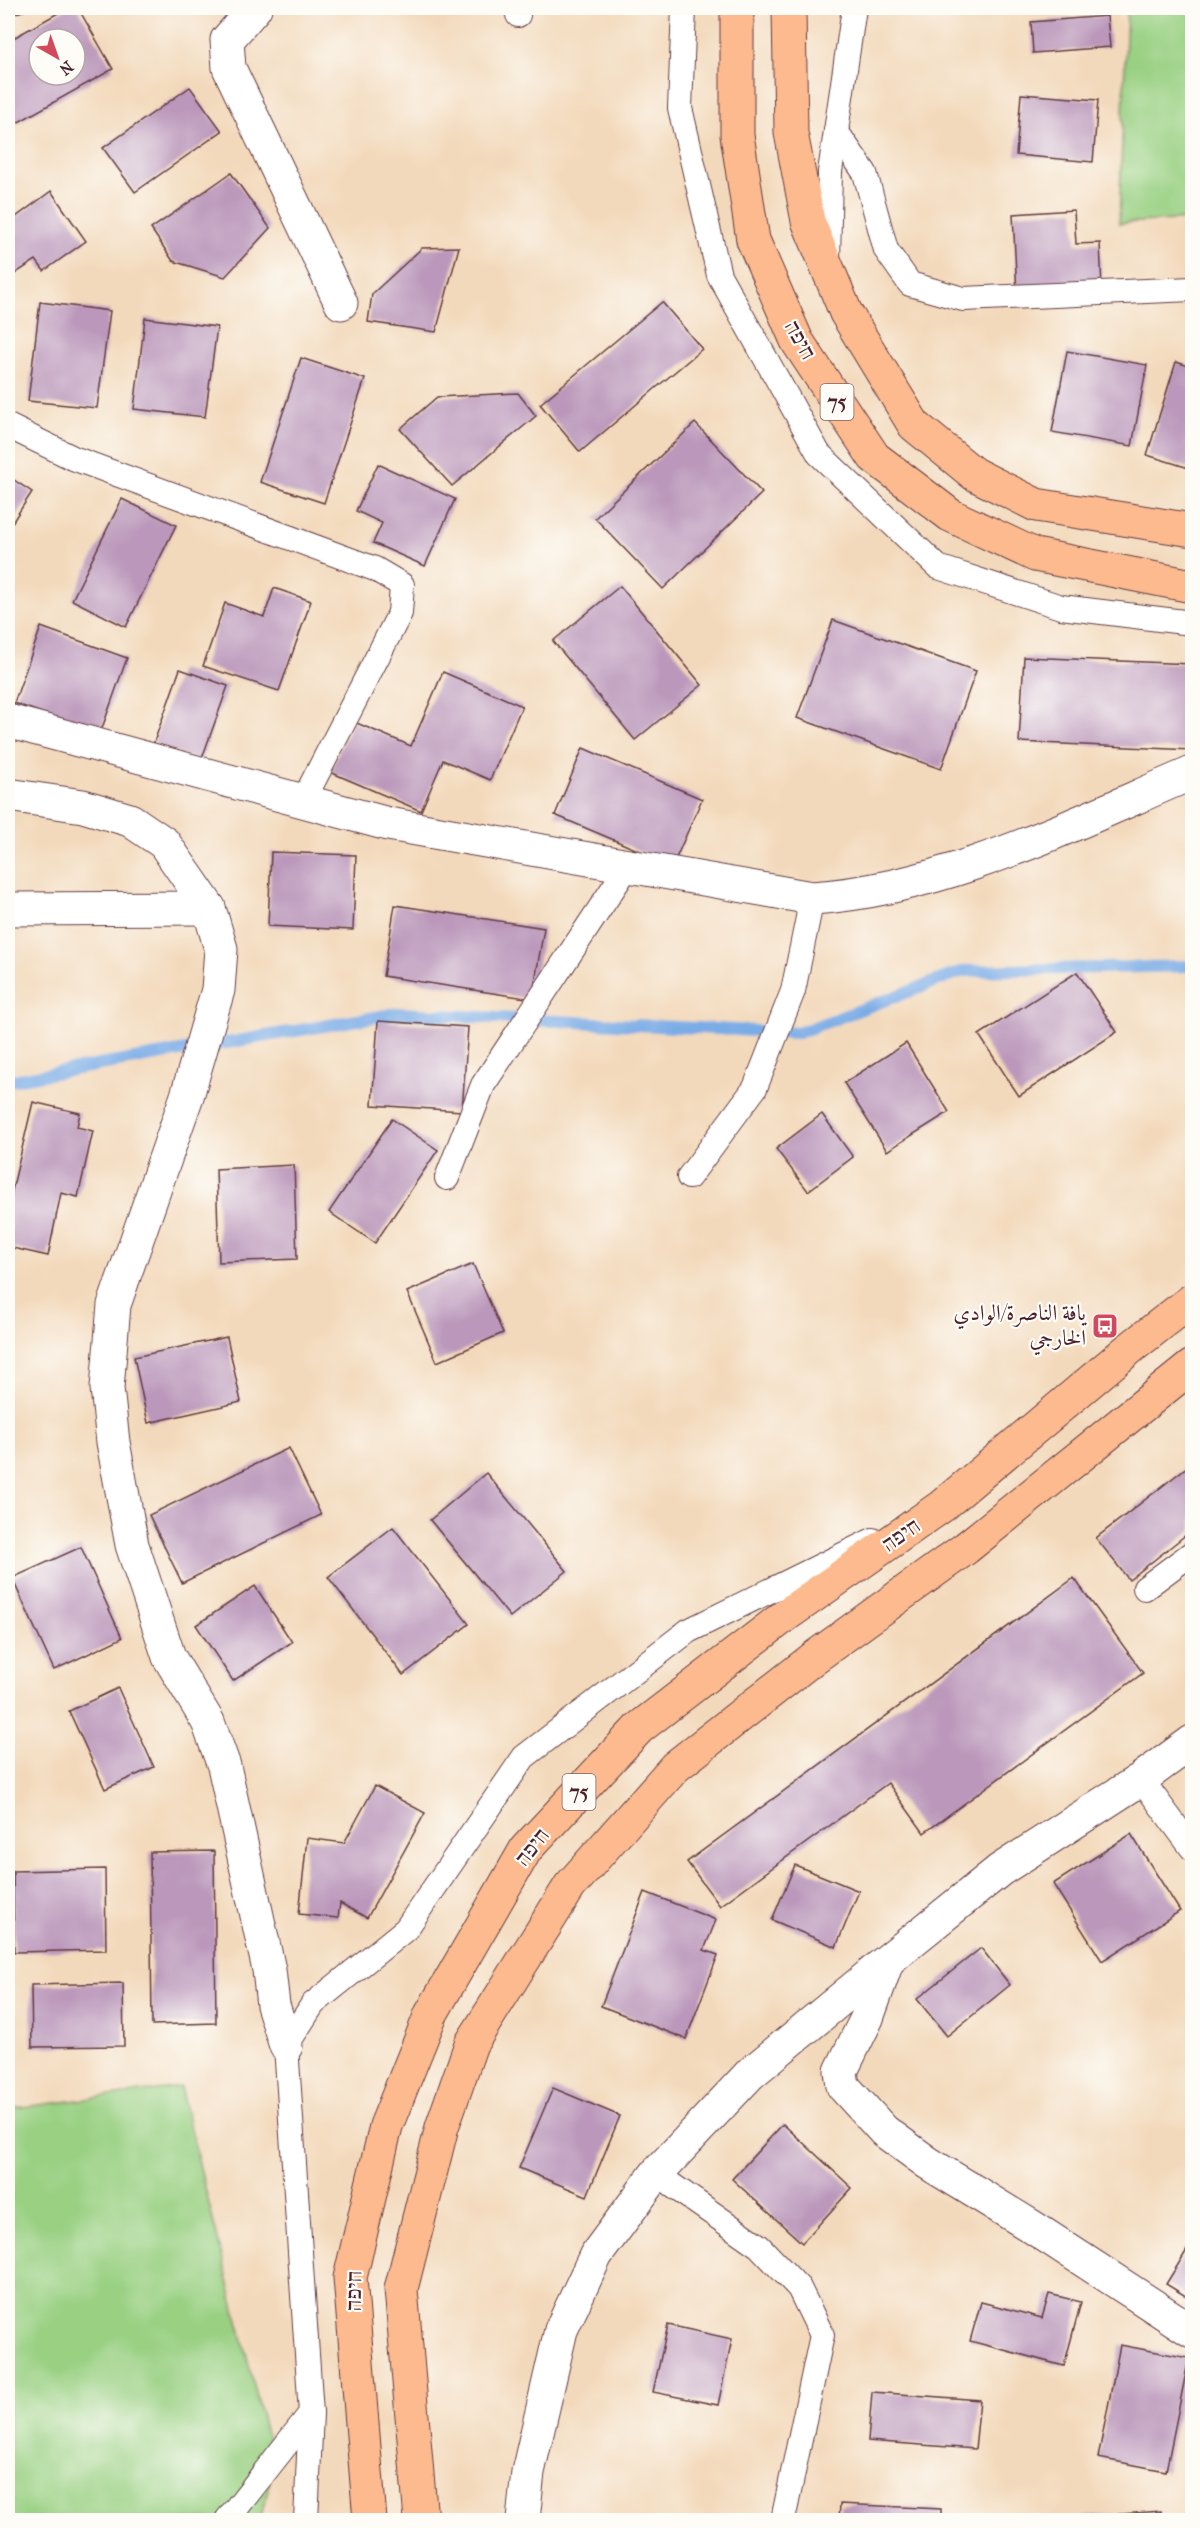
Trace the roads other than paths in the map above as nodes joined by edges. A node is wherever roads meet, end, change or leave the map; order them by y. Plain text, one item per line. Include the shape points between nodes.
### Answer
1 (255, 8) edge
2 (684, 8) edge
3 (736, 8) edge
4 (789, 8) edge
5 (854, 8) edge
6 (836, 131) junction
7 (828, 271) junction
8 (1192, 289) edge
9 (341, 303) dead end
10 (8, 426) edge
11 (1192, 530) edge
12 (1192, 586) edge
13 (1192, 623) edge
14 (8, 721) edge
15 (1192, 773) edge
16 (8, 795) edge
17 (303, 801) junction
18 (628, 866) junction
19 (812, 898) junction
20 (209, 908) junction
21 (8, 909) edge
22 (689, 1177) dead end
23 (447, 1178) dead end
24 (1192, 1300) edge
25 (1192, 1366) edge
26 (942, 1506) junction
27 (1192, 1553) edge
28 (1145, 1588) dead end
29 (1192, 1742) edge
30 (1141, 1779) junction
31 (1192, 1848) edge
32 (888, 1960) junction
33 (286, 2046) junction
34 (656, 2174) junction
35 (1192, 2331) edge
36 (311, 2413) junction
37 (366, 2479) junction
38 (227, 2520) edge
39 (306, 2520) edge
40 (358, 2520) edge
41 (370, 2520) edge
42 (421, 2520) edge
43 (523, 2520) edge
44 (783, 2520) edge

1 - 9 street via 227,40 229,68
2 - 13 lane via 681,108 720,275 819,454 938,567 1061,607
3 - 12 highway, חיפה / 75 via 737,135 753,240 797,341 874,457 950,515 1035,555
4 - 7 highway, 75 via 791,133 808,221
5 - 6 lane
6 - 7 lane via 830,172
6 - 8 lane via 866,173 886,250 910,284 963,299
7 - 11 highway, 75 via 846,313 914,425 974,474 1036,505
10 - 17 lane via 73,458 375,569 402,585 400,613
14 - 17 street
15 - 19 street via 970,867 851,895
16 - 20 street via 83,806 130,820 164,843
17 - 18 street via 388,824
18 - 19 street
18 - 23 lane via 483,1085
19 - 22 lane via 793,991 755,1088
20 - 21 street
20 - 33 street via 221,949 218,990 187,1096 114,1305 107,1388 132,1545 169,1657 208,1722 224,1766 273,2005
24 - 26 highway, חיפה / 75
25 - 42 highway, חיפה via 966,1548 815,1657 675,1767 570,1886 471,2044 442,2127 401,2289
26 - 33 lane via 688,1631 524,1757 406,1929 313,2004
26 - 37 highway, חיפה / 75 via 786,1616 639,1728 526,1849 431,2014 386,2126 350,2278
27 - 28 lane
29 - 30 street
30 - 31 lane
30 - 32 street via 1000,1870
32 - 34 street via 750,2074
32 - 35 street via 867,2018 841,2071 843,2086 884,2131 928,2163
33 - 36 lane
34 - 43 street via 596,2255 561,2330 528,2472
34 - 44 lane via 759,2246 799,2288 822,2335
36 - 38 lane
36 - 39 lane
37 - 40 lane
37 - 41 highway, חיפה / 75

